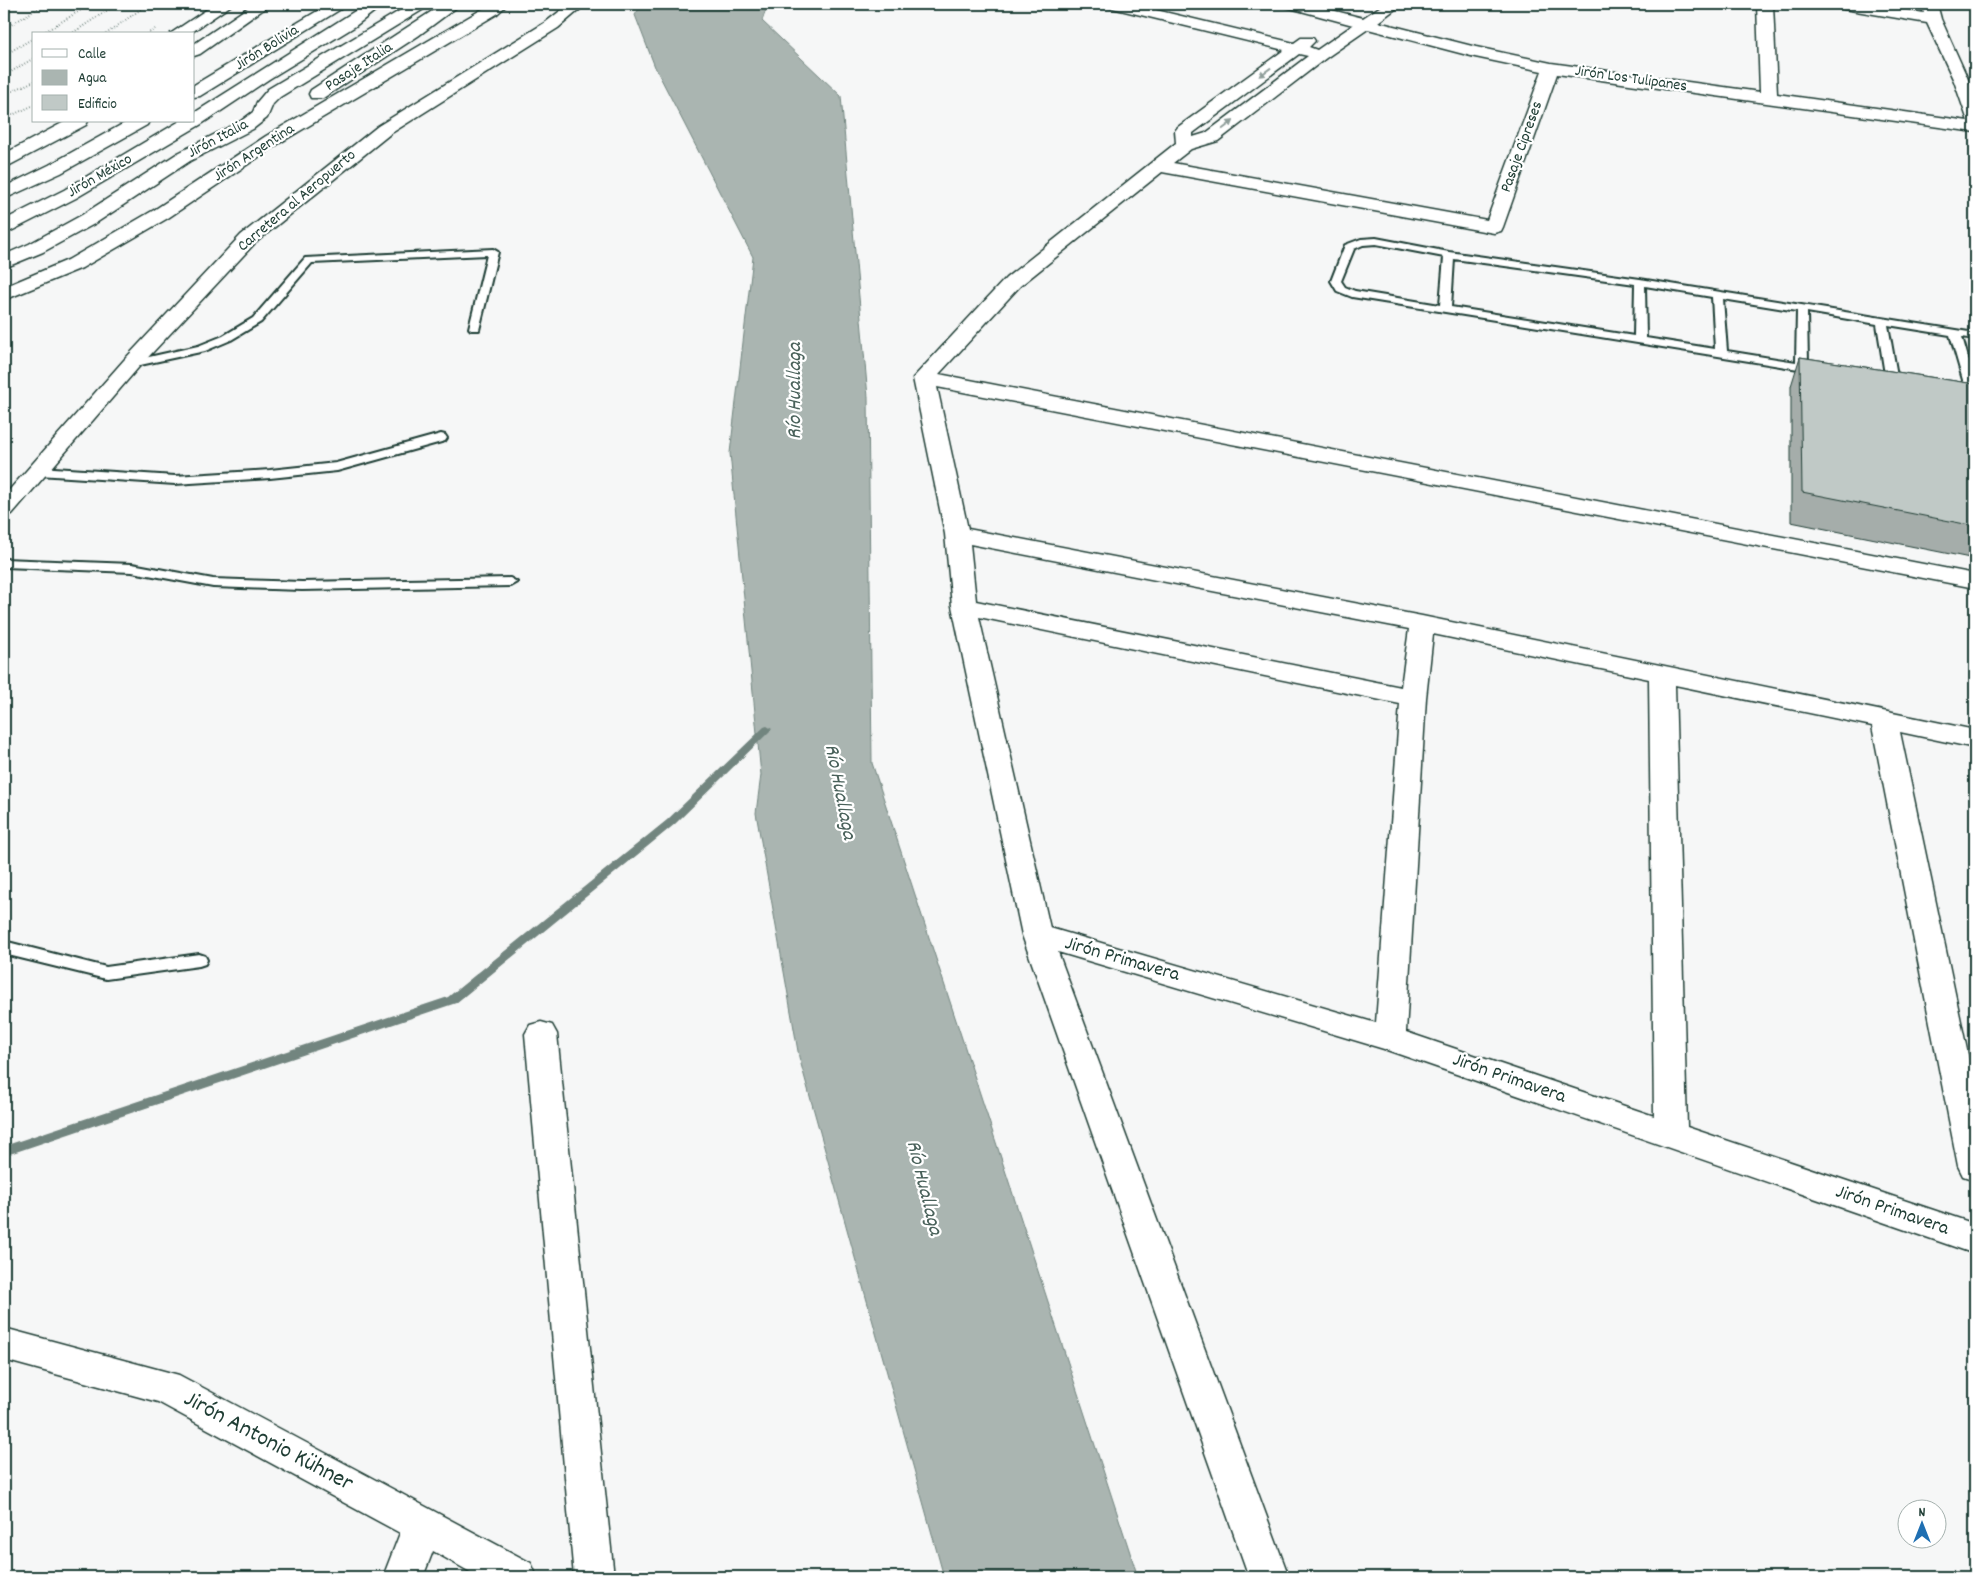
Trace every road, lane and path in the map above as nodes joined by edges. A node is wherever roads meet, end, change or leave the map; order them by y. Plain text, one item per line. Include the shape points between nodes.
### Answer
1 (45, 4) edge
2 (90, 4) edge
3 (117, 4) edge
4 (148, 4) edge
5 (225, 4) edge
6 (263, 4) edge
7 (339, 4) edge
8 (376, 4) edge
9 (422, 4) edge
10 (447, 4) edge
11 (578, 4) edge
12 (1113, 4) edge
13 (1291, 4) edge
14 (1362, 4) edge
15 (1394, 4) edge
16 (1765, 4) edge
17 (1844, 4) edge
18 (496, 7) edge
19 (1149, 7) edge
20 (1931, 11) edge
21 (1342, 16) junction
22 (1364, 22) junction
23 (4, 29) edge
24 (44, 32) edge
25 (75, 32) edge
26 (109, 32) edge
27 (181, 32) edge
28 (32, 39) edge
29 (1297, 48) junction
30 (195, 50) edge
31 (4, 55) edge
32 (1320, 55) junction
33 (32, 59) edge
34 (1550, 68) junction
35 (4, 76) edge
36 (32, 82) edge
37 (195, 91) edge
38 (4, 95) edge
39 (1769, 98) junction
40 (32, 106) edge
41 (4, 119) edge
42 (1975, 119) edge
43 (195, 120) edge
44 (78, 122) edge
45 (139, 122) edge
46 (191, 122) edge
47 (1975, 127) edge
48 (272, 140) junction
49 (1184, 145) junction
50 (4, 161) edge
51 (1160, 166) junction
52 (4, 194) edge
53 (4, 227) edge
54 (1449, 255) junction
55 (4, 262) edge
56 (1640, 282) junction
57 (4, 294) edge
58 (1717, 296) junction
59 (1445, 309) junction
60 (1802, 310) junction
61 (1882, 321) junction
62 (475, 328) dead end
63 (1955, 332) junction
64 (1975, 336) edge
65 (1640, 340) junction
66 (1721, 353) junction
67 (131, 364) junction
68 (1802, 366) junction
69 (1829, 371) edge
70 (924, 378) junction
71 (1892, 381) edge
72 (1971, 393) edge
73 (441, 438) dead end
74 (39, 471) junction
75 (4, 509) edge
76 (957, 534) junction
77 (4, 563) edge
78 (1975, 580) edge
79 (510, 582) dead end
80 (964, 606) junction
81 (1422, 624) junction
82 (1662, 676) junction
83 (1412, 698) junction
84 (1884, 719) junction
85 (1975, 739) edge
86 (1037, 935) junction
87 (4, 947) edge
88 (198, 960) dead end
89 (541, 1034) dead end
90 (1390, 1039) junction
91 (1671, 1135) junction
92 (1975, 1166) edge
93 (1975, 1239) edge
94 (4, 1344) edge
95 (423, 1524) junction
96 (403, 1577) edge
97 (517, 1577) edge
98 (594, 1577) edge
99 (1269, 1577) edge

1 - 23 path
2 - 24 path
3 - 25 path
4 - 26 path
5 - 27 street
6 - 30 street
7 - 37 street, Jirón Bolivia
8 - 43 street, Jirón México
9 - 55 street, Jirón Italia via 274,93 265,102 261,114 247,125 184,157 89,220
10 - 18 street
10 - 48 street, Pasaje Italia via 412,34 328,86 294,113
11 - 67 street, Carretera al Aeropuerto via 552,25 384,130 256,233
12 - 19 street
13 - 21 street, Jirón Los Tulipanes
14 - 21 street
15 - 22 street
16 - 39 street
17 - 20 street
18 - 48 street, Jirón Argentina
19 - 29 street
20 - 42 street via 1962,80
21 - 22 street, Jirón Los Tulipanes
21 - 29 street
22 - 32 street
22 - 34 street, Jirón Los Tulipanes
28 - 31 path
29 - 32 street
29 -> 49 street via 1184,131
49 -> 32 street via 1212,137
33 - 35 path
34 - 39 street, Jirón Los Tulipanes
34 - 51 street, Pasaje Cipreses via 1494,226
36 - 38 path
39 - 47 street, Jirón Los Tulipanes
40 - 41 path
44 - 50 street
45 - 52 street
46 - 53 street, Jirón México via 70,194
48 - 57 street, Jirón Argentina via 161,214 75,264
49 - 51 street
51 - 70 street via 1012,282
54 - 56 lane
54 - 59 lane
54 - 59 lane via 1376,241 1361,242 1349,247 1336,281 1341,289 1352,294
56 - 58 lane
56 - 65 lane
58 - 60 lane
58 - 66 lane
59 - 65 lane
60 - 61 lane
60 - 68 lane
61 - 63 lane
61 - 71 lane
62 - 67 lane via 493,252 309,260 257,320 227,338 201,349
63 - 64 lane
63 - 72 lane
65 - 66 lane
66 - 68 lane
67 - 74 street, Carretera al Aeropuerto
68 - 69 lane
70 - 76 street
70 - 78 street
73 - 74 lane via 337,467 270,474 175,480
74 - 75 street, Carretera al Aeropuerto
76 - 80 street
76 - 81 street
77 - 79 lane via 132,568 223,583 302,586
80 - 83 street
80 - 86 street
81 - 82 street
81 - 83 street
82 - 84 street
82 - 91 street
83 - 90 street
84 - 85 street
84 - 92 street
86 - 90 street, Jirón Primavera
86 - 99 street
87 - 88 lane via 106,973
89 - 98 street
90 - 91 street, Jirón Primavera
91 - 93 street, Jirón Primavera
94 - 95 street, Jirón Antonio Kühner via 166,1387
95 - 96 street
95 - 97 street, Jirón Antonio Kühner

